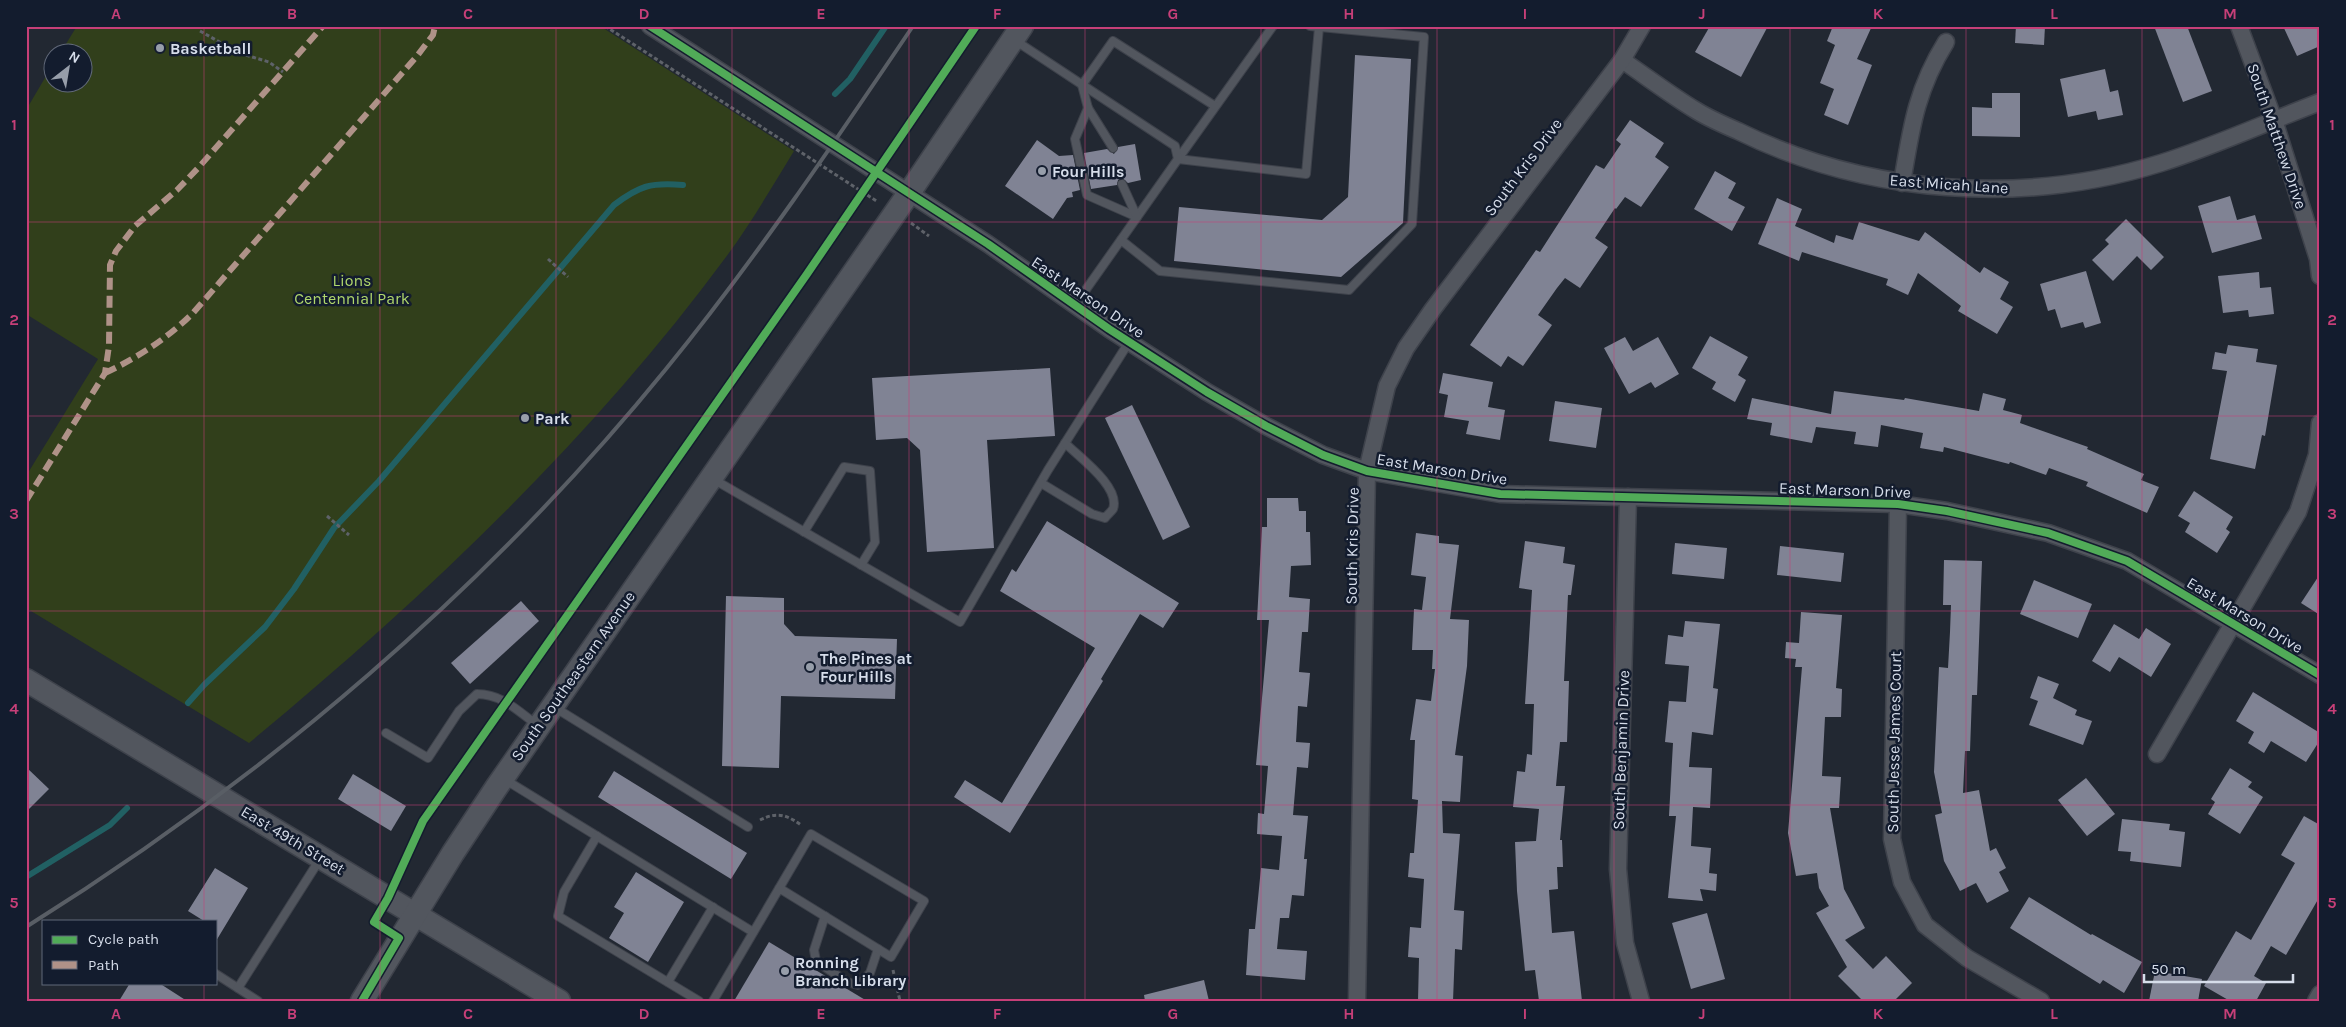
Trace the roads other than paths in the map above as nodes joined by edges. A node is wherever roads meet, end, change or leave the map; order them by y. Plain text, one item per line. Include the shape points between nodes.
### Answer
1 (1273, 26) edge
2 (1310, 26) edge
3 (1642, 26) edge
4 (2239, 26) edge
5 (1318, 27) edge
6 (656, 28) edge
7 (1018, 33) edge
8 (1946, 42) dead end
9 (1622, 60) junction
10 (1082, 85) junction
11 (2320, 102) edge
12 (1216, 106) junction
13 (1088, 108) junction
14 (2274, 120) junction
15 (1113, 148) dead end
16 (1178, 159) junction
17 (1902, 183) junction
18 (1122, 184) dead end
19 (909, 193) junction
20 (1136, 217) junction
21 (1121, 240) junction
22 (2320, 276) edge
23 (1075, 305) junction
24 (1129, 342) junction
25 (2320, 423) edge
26 (1065, 443) junction
27 (1367, 471) junction
28 (711, 478) junction
29 (1041, 483) junction
30 (1628, 497) junction
31 (1898, 504) junction
32 (804, 532) junction
33 (861, 565) junction
34 (2233, 625) junction
35 (2320, 676) edge
36 (26, 680) edge
37 (552, 706) junction
38 (539, 726) junction
39 (386, 733) dead end
40 (2157, 754) dead end
41 (502, 778) junction
42 (748, 827) road end
43 (597, 836) junction
44 (321, 857) junction
45 (779, 888) junction
46 (713, 907) junction
47 (415, 914) junction
48 (825, 916) junction
49 (753, 932) junction
50 (878, 949) junction
51 (218, 975) edge
52 (668, 982) junction
53 (238, 988) junction
54 (2320, 994) edge
55 (258, 1001) edge
56 (362, 1001) edge
57 (559, 1001) edge
58 (699, 1001) edge
59 (713, 1001) edge
60 (1356, 1001) edge
61 (1642, 1001) edge
62 (2040, 1001) edge
63 (2316, 1001) edge

1 - 12 lane
2 - 5 lane
3 - 9 street, South Kris Drive
4 - 14 street, South Matthew Drive
5 - 16 lane via 1306,174
5 - 21 lane via 1424,37 1412,224 1349,290 1160,271
6 - 19 street, East Marson Drive
7 - 10 lane
7 - 19 main road, South Southeastern Avenue
8 - 17 street via 1930,68 1915,108
9 - 17 street, East Micah Lane via 1698,112 1766,145 1832,169
9 - 27 street, South Kris Drive via 1432,309 1406,348 1387,386
10 - 12 lane via 1113,41
10 - 13 lane
10 - 16 lane via 1176,146
11 - 14 street, East Micah Lane
12 - 16 lane
13 - 15 lane
13 - 20 lane via 1075,139 1087,195
14 - 17 street, East Micah Lane via 2161,163 2082,182 1999,190
14 - 22 street, South Matthew Drive via 2318,259
16 - 20 lane
18 - 20 lane
19 - 23 street, East Marson Drive
19 - 28 main road, South Southeastern Avenue
20 - 21 lane
21 - 23 lane
23 - 24 street, East Marson Drive
24 - 26 lane
24 - 27 street, East Marson Drive via 1266,426 1322,455
25 - 34 street via 2317,455 2298,512
26 - 29 lane
26 - 29 lane via 1113,494 1112,509 1105,518 1092,514
27 - 30 street, East Marson Drive via 1500,494
27 - 60 street, South Kris Drive
28 - 32 lane
28 - 37 main road, South Southeastern Avenue
29 - 33 lane via 960,622
30 - 31 street, East Marson Drive
30 - 61 street, South Benjamin Drive via 1618,869 1625,943
31 - 34 street, East Marson Drive via 1947,511 2048,533 2074,542 2126,561
31 - 62 street, South Jesse James Court via 1892,839 1902,882 1925,925 1967,958
32 - 33 lane
32 - 33 lane via 844,467 870,471 875,542
34 - 35 street, East Marson Drive
34 - 40 street
36 - 44 main road, East 49th Street
37 - 38 main road, South Southeastern Avenue
37 - 42 lane
38 - 39 lane via 491,694 477,694 459,711 428,758
38 - 41 main road, South Southeastern Avenue
41 - 43 lane
41 - 47 main road, South Southeastern Avenue
43 - 46 lane
43 - 52 lane via 564,892 558,916
44 - 47 main road, East 49th Street
44 - 53 lane
45 - 48 lane
45 - 49 lane
45 - 50 lane via 811,834 924,901 891,957
46 - 49 lane
46 - 52 lane
47 - 56 main road, South Southeastern Avenue
47 - 57 main road, East 49th Street
48 - 50 lane
48 - 50 lane via 814,950 816,961 847,982 858,986 870,973
49 - 59 lane
51 - 53 lane
52 - 58 lane
53 - 55 lane
54 - 63 street

